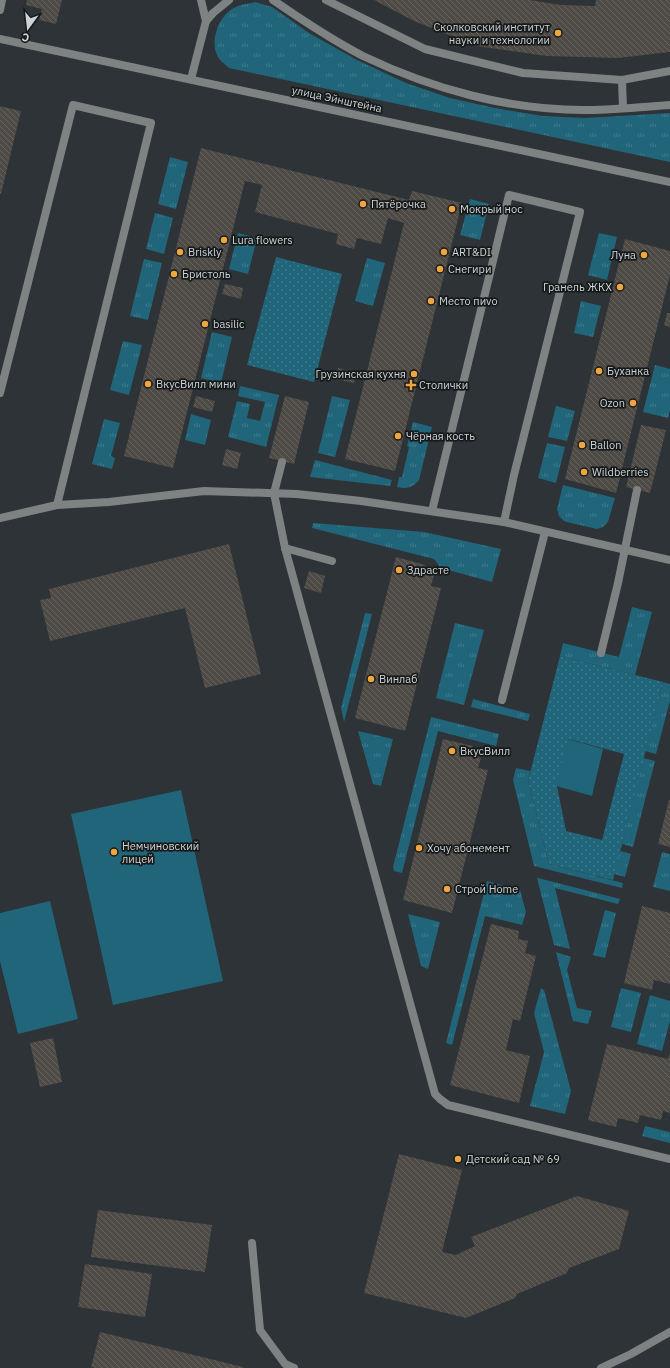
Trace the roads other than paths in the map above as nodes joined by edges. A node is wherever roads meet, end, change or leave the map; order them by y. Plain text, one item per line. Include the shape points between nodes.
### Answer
1 (2, 0) edge
2 (201, 0) edge
3 (229, 0) edge
4 (273, 0) edge
5 (326, 0) edge
6 (0, 10) edge
7 (206, 21) junction
8 (0, 38) edge
9 (670, 71) edge
10 (191, 79) junction
11 (622, 80) junction
12 (670, 105) edge
13 (623, 108) junction
14 (670, 182) edge
15 (3, 366) edge
16 (0, 393) edge
17 (282, 462) dead end
18 (637, 490) dead end
19 (274, 493) junction
20 (57, 505) junction
21 (432, 511) junction
22 (0, 518) edge
23 (504, 522) junction
24 (545, 532) junction
25 (285, 548) junction
26 (625, 550) junction
27 (670, 560) edge
28 (332, 561) dead end
29 (601, 652) dead end
30 (502, 700) dead end
31 (670, 1160) edge
32 (252, 1243) dead end
33 (670, 1332) edge
34 (294, 1368) edge
35 (601, 1368) edge

1 - 6 street
2 - 7 street
3 - 7 street
4 - 13 street via 322,33 363,56 450,90 537,108
5 - 11 street via 425,49 523,73
7 - 10 street
8 - 10 street, улица Эйнштейна
9 - 11 street
10 - 14 street, улица Эйнштейна
11 - 13 street
12 - 13 street
15 - 16 street
15 - 20 street via 73,105 151,123
17 - 19 street
18 - 26 street
19 - 20 street via 204,491
19 - 21 street
19 - 25 street
20 - 22 street
21 - 23 street
21 - 23 street via 509,195 580,212
23 - 24 street
24 - 26 street
24 - 30 street
25 - 28 street
25 - 31 street via 435,1094 448,1104
26 - 27 street
26 - 29 street
32 - 34 street via 260,1330 285,1364
33 - 35 street

